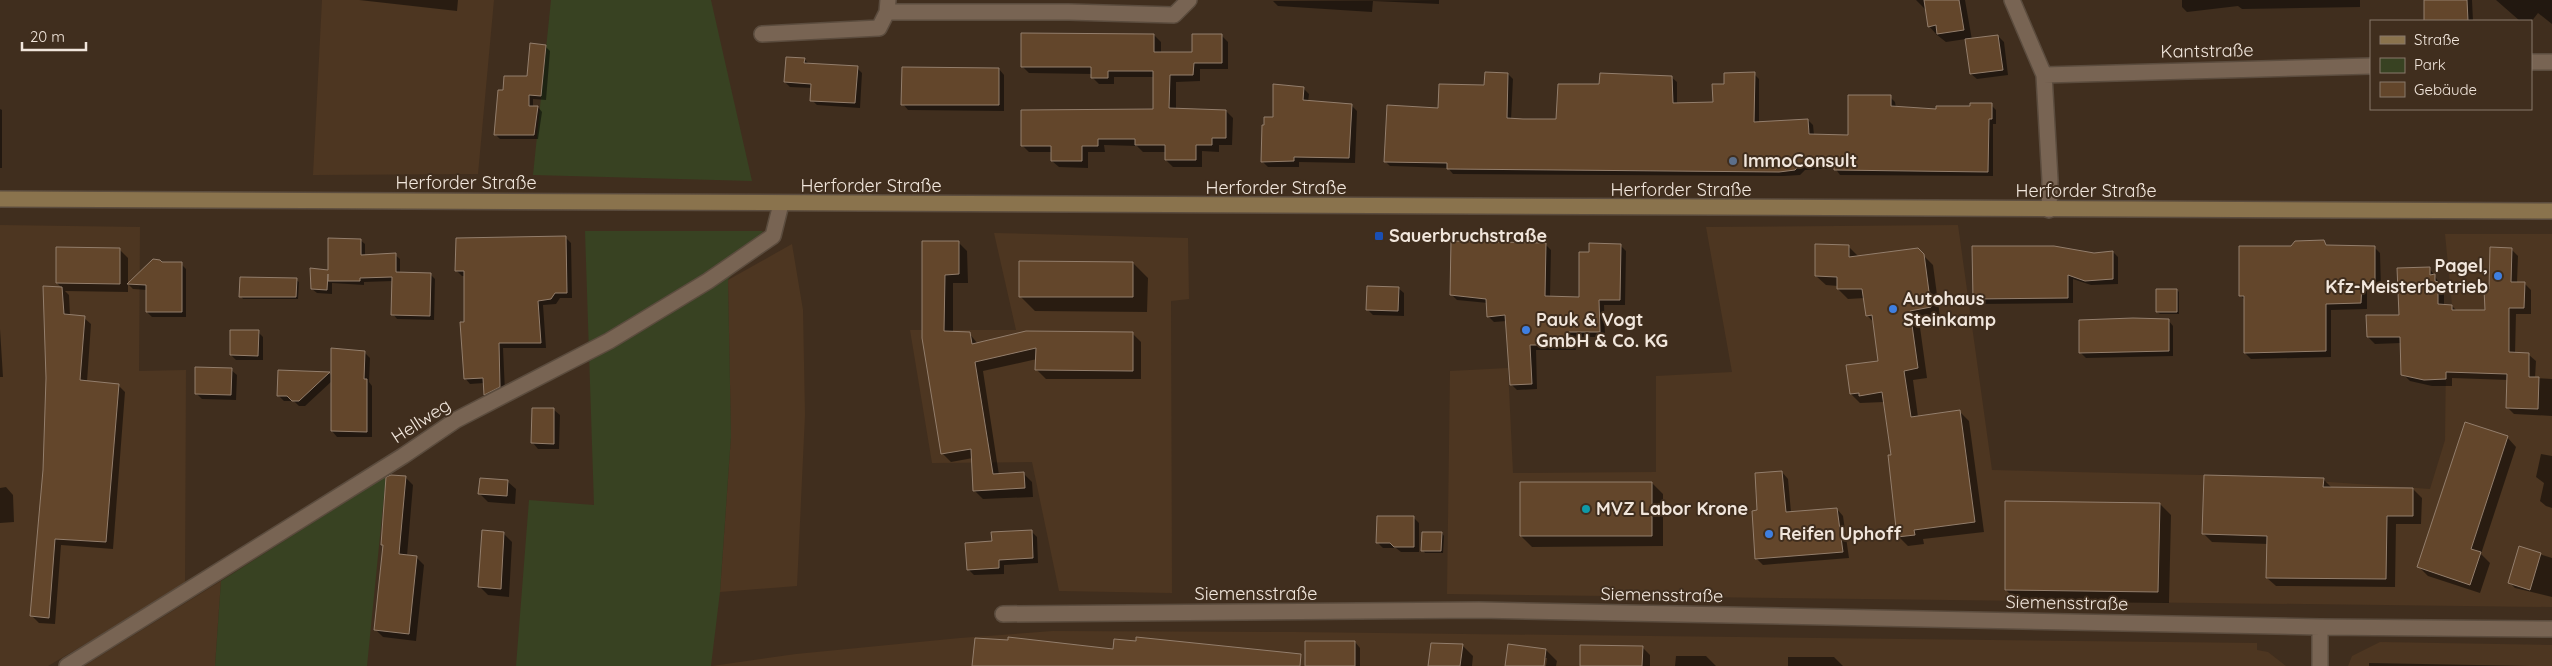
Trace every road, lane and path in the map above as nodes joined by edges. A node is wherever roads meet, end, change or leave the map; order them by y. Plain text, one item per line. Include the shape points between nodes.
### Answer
1 (1188, 0) edge
2 (2012, 0) edge
3 (888, 6) edge
4 (1071, 6) edge
5 (762, 34) dead end
6 (2532, 62) edge
7 (2552, 62) edge
8 (2370, 66) edge
9 (2044, 75) junction
10 (0, 199) edge
11 (781, 204) junction
12 (2049, 210) junction
13 (2552, 212) edge
14 (1003, 614) dead end
15 (2320, 627) junction
16 (2552, 629) edge
17 (67, 666) edge
18 (2320, 666) edge

1 - 4 street via 1174,15
2 - 9 street
3 - 4 street
3 - 5 street via 879,28
6 - 7 street
8 - 9 street, Kantstraße
9 - 12 street
10 - 11 main road, Herforder Straße
11 - 12 main road, Herforder Straße
11 - 17 street, Hellweg via 773,236 708,281 609,341 456,420
12 - 13 main road, Herforder Straße
14 - 15 street, Siemensstraße via 1479,610
15 - 16 street, Siemensstraße
15 - 18 street

